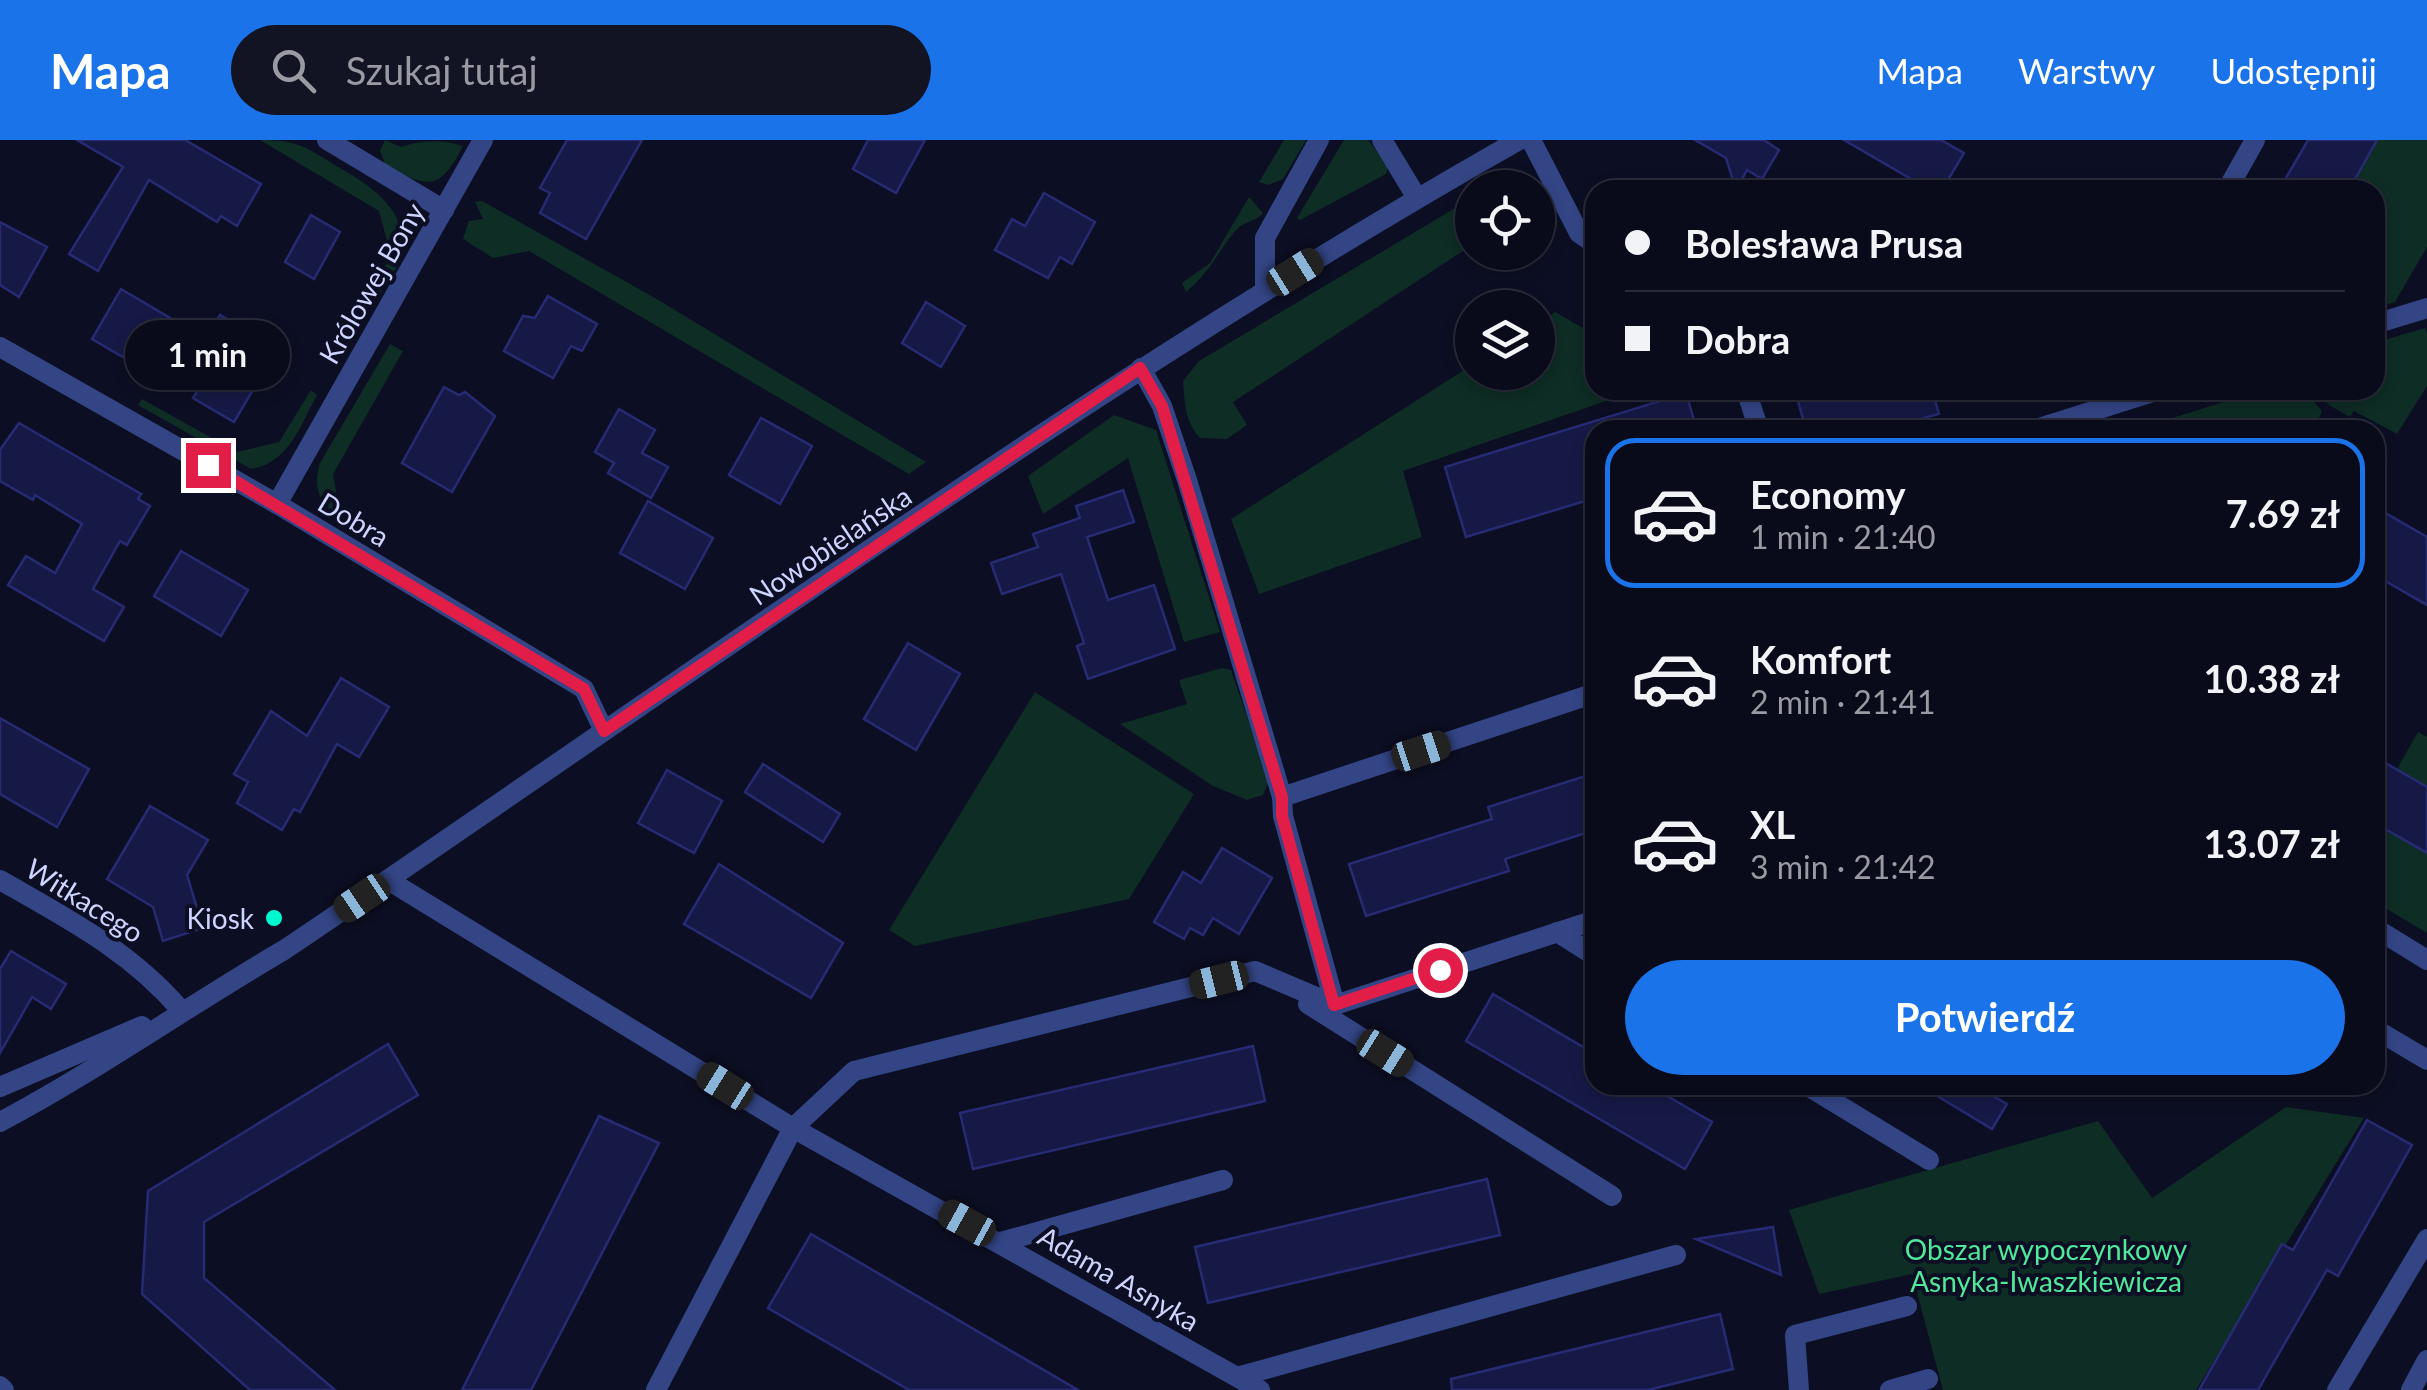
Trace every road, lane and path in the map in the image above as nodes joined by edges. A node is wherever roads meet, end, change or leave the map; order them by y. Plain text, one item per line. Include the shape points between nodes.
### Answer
1 (327, 140) edge
2 (483, 140) edge
3 (1319, 140) edge
4 (1382, 140) edge
5 (1519, 140) edge
6 (1531, 140) edge
7 (2255, 140) edge
8 (2233, 180) edge
9 (1417, 198) junction
10 (444, 210) junction
11 (1585, 237) edge
12 (1265, 291) junction
13 (2427, 308) edge
14 (2385, 321) edge
15 (0, 347) edge
16 (1140, 368) junction
17 (2128, 400) edge
18 (2064, 420) edge
19 (277, 504) junction
20 (1585, 696) edge
21 (604, 731) junction
22 (1282, 797) junction
23 (0, 880) edge
24 (388, 880) junction
25 (1585, 923) edge
26 (1557, 932) junction
27 (2385, 934) edge
28 (1585, 950) edge
29 (2427, 960) edge
30 (1255, 971) junction
31 (1334, 1005) junction
32 (181, 1010) junction
33 (2385, 1035) edge
34 (2427, 1060) edge
35 (0, 1087) edge
36 (1822, 1095) edge
37 (0, 1122) edge
38 (793, 1128) junction
39 (1929, 1160) dead end
40 (1223, 1180) dead end
41 (1612, 1196) dead end
42 (2427, 1238) edge
43 (1002, 1242) junction
44 (1676, 1254) dead end
45 (1906, 1306) dead end
46 (2427, 1360) edge
47 (1236, 1376) junction
48 (1928, 1379) dead end
49 (656, 1390) edge
50 (1260, 1390) edge
51 (1798, 1390) edge
52 (1890, 1390) edge
53 (2337, 1390) edge
54 (2411, 1390) edge

1 - 10 street
2 - 10 street, Królowej Bony
3 - 12 street via 1265,238
4 - 9 street
5 - 9 street, Nowobielańska
6 - 11 street
7 - 8 street
9 - 12 street, Nowobielańska
10 - 19 street, Królowej Bony
12 - 16 street, Nowobielańska
13 - 14 street
15 - 19 street, Dobra
16 - 21 street, Nowobielańska
16 - 22 street via 1181,461
17 - 18 street
19 - 21 street, Dobra via 584,689
20 - 22 street
21 - 24 street, Nowobielańska
22 - 31 street
23 - 32 street, Witkacego via 113,946
24 - 32 street, Nowobielańska
24 - 38 street, Adama Asnyka
25 - 26 street
26 - 28 street
26 - 31 street
27 - 29 street
30 - 31 street
30 - 38 street via 854,1071
30 - 41 street
32 - 35 street, Nowobielańska
32 - 37 street, Nowobielańska via 77,1081
33 - 34 street
36 - 39 street
38 - 43 street, Adama Asnyka
38 - 49 street
40 - 43 street
42 - 53 street
43 - 47 street, Adama Asnyka
44 - 47 street
45 - 51 street via 1795,1335
46 - 54 street
47 - 50 street, Adama Asnyka
48 - 52 street

